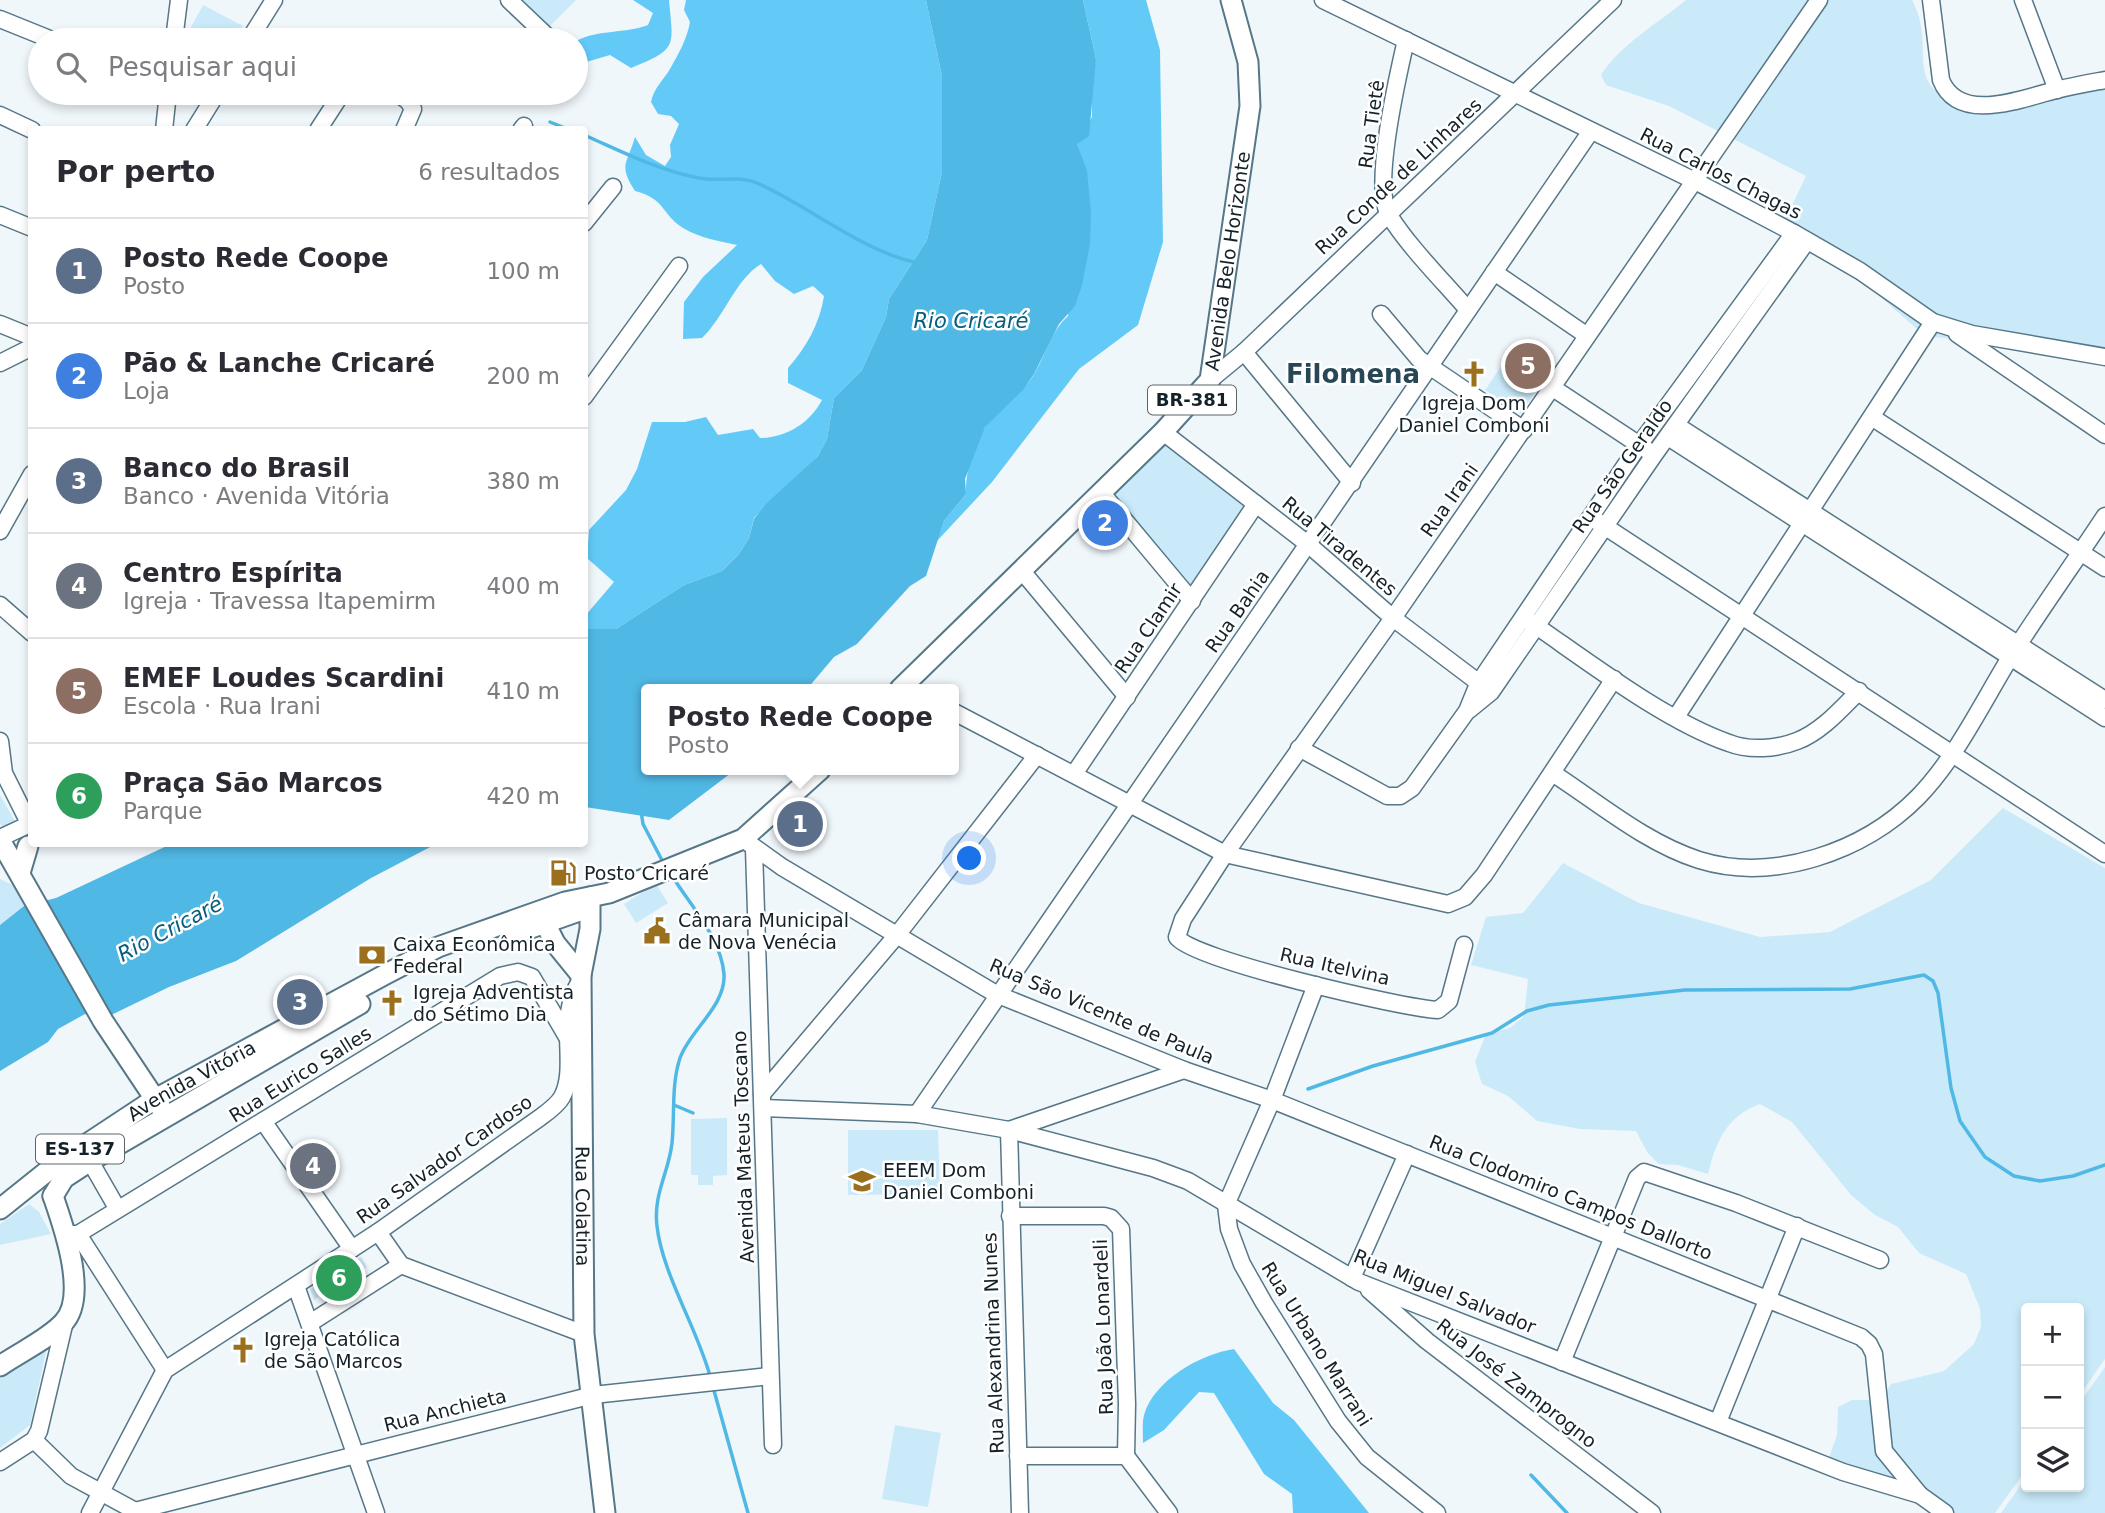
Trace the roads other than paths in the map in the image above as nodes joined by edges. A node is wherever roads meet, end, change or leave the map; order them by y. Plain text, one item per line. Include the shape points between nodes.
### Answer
1 (179, 0) edge
2 (274, 0) edge
3 (509, 0) edge
4 (1231, 0) edge
5 (1323, 0) edge
6 (1819, 0) edge
7 (1931, 0) edge
8 (2024, 0) edge
9 (1610, 1) edge
10 (0, 19) edge
11 (176, 28) edge
12 (256, 28) edge
13 (538, 28) edge
14 (28, 30) edge
15 (1406, 40) junction
16 (2105, 80) edge
17 (2057, 90) junction
18 (1516, 95) junction
19 (167, 105) edge
20 (209, 105) edge
21 (334, 105) edge
22 (407, 105) edge
23 (0, 115) edge
24 (164, 126) edge
25 (196, 126) edge
26 (321, 126) edge
27 (406, 126) edge
28 (28, 128) edge
29 (1591, 131) junction
30 (1697, 181) junction
31 (613, 187) dead end
32 (1388, 213) junction
33 (0, 215) edge
34 (588, 218) edge
35 (28, 226) edge
36 (1801, 237) junction
37 (679, 266) dead end
38 (1494, 272) junction
39 (1468, 310) junction
40 (1381, 314) dead end
41 (0, 324) edge
42 (1940, 325) junction
43 (28, 335) edge
44 (1586, 335) junction
45 (28, 349) edge
46 (1244, 352) junction
47 (2105, 357) edge
48 (0, 363) edge
49 (1431, 367) junction
50 (1210, 380) junction
51 (1553, 388) junction
52 (588, 390) edge
53 (1873, 418) junction
54 (1524, 430) junction
55 (1672, 431) junction
56 (1163, 432) junction
57 (2105, 435) edge
58 (1639, 445) junction
59 (1654, 455) junction
60 (28, 481) edge
61 (1352, 483) junction
62 (1101, 492) junction
63 (1256, 504) junction
64 (1807, 516) junction
65 (2105, 516) edge
66 (1599, 522) junction
67 (0, 530) edge
68 (1308, 545) junction
69 (2081, 553) junction
70 (2105, 568) edge
71 (1022, 572) junction
72 (1192, 601) junction
73 (0, 605) edge
74 (1740, 617) junction
75 (1394, 618) junction
76 (1531, 622) junction
77 (28, 630) edge
78 (2015, 650) junction
79 (1614, 679) junction
80 (908, 684) edge
81 (1485, 688) junction
82 (1859, 691) junction
83 (1127, 697) junction
84 (2105, 700) edge
85 (959, 715) edge
86 (1676, 717) junction
87 (2105, 718) edge
88 (0, 741) edge
89 (1299, 748) junction
90 (1951, 753) junction
91 (1037, 755) junction
92 (2, 774) edge
93 (1074, 774) junction
94 (1554, 774) junction
95 (815, 775) edge
96 (1130, 803) junction
97 (28, 820) edge
98 (28, 827) edge
99 (749, 844) junction
100 (1224, 854) junction
101 (12, 855) edge
102 (2105, 855) edge
103 (596, 899) junction
104 (1183, 919) joint
105 (538, 921) junction
106 (590, 929) junction
107 (897, 935) junction
108 (555, 943) junction
109 (1464, 945) dead end
110 (581, 977) junction
111 (1316, 985) junction
112 (996, 994) junction
113 (567, 1038) junction
114 (1184, 1070) junction
115 (155, 1099) junction
116 (1272, 1100) junction
117 (762, 1101) junction
118 (917, 1114) junction
119 (166, 1117) junction
120 (263, 1121) junction
121 (1009, 1130) junction
122 (1407, 1154) junction
123 (90, 1161) junction
124 (53, 1196) junction
125 (1226, 1205) junction
126 (4, 1206) edge
127 (117, 1209) junction
128 (1010, 1216) junction
129 (1797, 1226) junction
130 (378, 1232) junction
131 (72, 1234) junction
132 (1614, 1237) junction
133 (352, 1249) junction
134 (1880, 1259) dead end
135 (401, 1265) junction
136 (1355, 1280) junction
137 (296, 1286) junction
138 (1768, 1298) junction
139 (65, 1321) junction
140 (310, 1323) junction
141 (584, 1334) junction
142 (1562, 1362) junction
143 (0, 1366) edge
144 (165, 1370) junction
145 (770, 1376) junction
146 (593, 1395) junction
147 (1718, 1422) junction
148 (34, 1440) junction
149 (774, 1445) dead end
150 (357, 1454) junction
151 (1018, 1456) junction
152 (1126, 1456) junction
153 (0, 1462) edge
154 (101, 1493) junction
155 (1920, 1495) junction
156 (137, 1512) edge
157 (90, 1513) edge
158 (376, 1513) edge
159 (605, 1513) edge
160 (1020, 1513) edge
161 (1169, 1513) edge
162 (1437, 1513) edge
163 (1652, 1513) edge
164 (1945, 1513) edge

1 - 11 street
2 - 12 street
3 - 13 street
4 - 50 main road, Avenida Belo Horizonte / BR-381 via 1248,62 1250,106
5 - 15 street, Rua Carlos Chagas
6 - 30 street, Rua Irani
7 - 17 street via 1937,65 1944,89 1951,94 1997,106
8 - 17 street
9 - 18 street, Rua Conde de Linhares
10 - 14 street
15 - 18 street, Rua Carlos Chagas
15 - 32 street, Rua Tietê via 1387,140 1384,179
16 - 17 street
18 - 29 street, Rua Carlos Chagas
18 - 32 street, Rua Conde de Linhares
19 - 24 street
20 - 25 street
21 - 26 street
22 - 27 street via 412,115
23 - 28 street
29 - 30 street, Rua Carlos Chagas
29 - 38 street, Rua Bahia
30 - 36 street, Rua Carlos Chagas
30 - 44 street, Rua Irani
31 - 34 street
32 - 39 street
32 - 46 street, Rua Conde de Linhares
33 - 35 street
36 - 42 street, Rua Carlos Chagas
36 - 55 street, Rua São Geraldo
36 - 58 street, Rua São Geraldo
37 - 52 street
38 - 39 street, Rua Bahia
38 - 44 street
39 - 49 street, Rua Bahia
40 - 49 street
41 - 43 street
42 - 47 street, Rua Carlos Chagas
42 - 53 street
42 - 57 street
44 - 51 street, Rua Irani
45 - 48 street
46 - 50 street, Rua Conde de Linhares
46 - 61 street
49 - 54 street
49 - 61 street, Rua Bahia
50 - 56 main road, Avenida Belo Horizonte / BR-381
51 - 54 street, Rua Irani
51 - 58 street
53 - 64 street
53 - 69 street
54 - 75 street, Rua Irani
55 - 59 street, Rua São Geraldo
55 - 64 street
56 - 62 main road, Avenida Belo Horizonte / BR-381
56 - 63 street, Rua Tiradentes
58 - 59 street
58 - 66 street, Rua São Geraldo
59 - 66 street, Rua São Geraldo
60 - 67 street
61 - 68 street, Rua Bahia
62 - 71 main road, Avenida Belo Horizonte / BR-381
62 - 72 street
63 - 68 street, Rua Tiradentes
63 - 72 street, Rua Clamir
64 - 74 street
64 - 78 street
65 - 69 street
66 - 74 street
66 - 76 street, Rua São Geraldo
68 - 75 street, Rua Tiradentes
68 - 96 street, Rua Bahia
69 - 70 street
69 - 78 street
71 - 80 main road, Avenida Belo Horizonte / BR-381
71 - 83 street
72 - 83 street, Rua Clamir
73 - 77 street
74 - 82 street
74 - 86 street
75 - 81 street, Rua Tiradentes
75 - 89 street, Rua Irani
76 - 79 street
76 - 81 street, Rua São Geraldo
78 - 84 street
78 - 87 street
78 - 90 street
79 - 86 street
79 - 94 street
81 - 89 street, Rua São Geraldo via 1412,788 1400,796 1387,796
82 - 86 street via 1797,741 1762,748 1730,744
82 - 90 street
83 - 93 street, Rua Clamir
85 - 91 street
88 - 92 street
89 - 100 street, Rua Irani
90 - 94 street via 1919,796 1872,832 1811,859 1769,867 1726,866 1676,850
90 - 102 street
91 - 93 street
91 - 107 street
92 - 97 street
93 - 96 street
94 - 100 street via 1484,875 1465,897 1448,904
95 - 99 main road
96 - 100 street
96 - 112 street, Rua Bahia
98 - 101 street
99 - 103 main road via 677,865
99 - 107 street, Rua São Vicente de Paula
99 - 117 street, Avenida Mateus Toscano
100 - 104 street, Rua Irani
101 - 115 main road via 103,1021
103 - 105 main road, Avenida Vitória
103 - 106 main road, Rua Colatina
104 - 111 street, Rua Itelvina via 1177,937 1188,947
105 - 108 main road
105 - 115 main road, Avenida Vitória via 438,947
105 - 119 main road, Avenida Vitória via 440,959
106 - 108 main road via 574,941
106 - 110 main road, Rua Colatina
107 - 112 street, Rua São Vicente de Paula
107 - 117 street
108 - 110 main road
109 - 111 street, Rua Itelvina via 1449,1001 1438,1010
110 - 113 street, Rua Salvador Cardoso via 570,1000
110 - 141 main road, Rua Colatina
111 - 116 street
112 - 114 street, Rua São Vicente de Paula
112 - 118 street, Rua Bahia
113 - 120 street, Rua Eurico Salles via 532,977 524,972 509,973
113 - 130 street, Rua Salvador Cardoso via 565,1087 559,1101
114 - 116 street, Rua São Vicente de Paula
114 - 121 street
115 - 119 main road
115 - 126 main road, Avenida Vitória / ES-137
116 - 122 street, Rua Clodomiro Campos Dallorto
116 - 125 street
117 - 118 street, Rua Miguel Salvador
117 - 145 street, Avenida Mateus Toscano
118 - 121 street, Rua Miguel Salvador
119 - 123 main road, Avenida Vitória / ES-137
120 - 127 street, Rua Eurico Salles
120 - 133 street
121 - 125 street, Rua Miguel Salvador via 1153,1168 1188,1181
121 - 128 street, Rua Alexandrina Nunes
122 - 132 street, Rua Clodomiro Campos Dallorto
122 - 136 street
123 - 124 main road, Avenida Vitória / ES-137 via 64,1178
123 - 127 street
124 - 126 main road via 28,1197
124 - 131 main road
125 - 136 street, Rua Miguel Salvador
125 - 162 street, Rua Urbano Marrani via 1242,1264 1338,1420 1367,1457
127 - 131 street, Rua Eurico Salles
128 - 151 street, Rua Alexandrina Nunes
128 - 152 street, Rua João Lonardeli via 1098,1215 1111,1218 1121,1228
129 - 132 street via 1642,1172
129 - 134 street
129 - 138 street
130 - 133 street, Rua Salvador Cardoso
130 - 135 street
131 - 139 main road via 72,1299
131 - 144 street
132 - 138 street, Rua Clodomiro Campos Dallorto
132 - 142 street
133 - 137 street, Rua Salvador Cardoso
135 - 140 street
135 - 141 street
136 - 142 street, Rua Miguel Salvador
136 - 163 street, Rua José Zamprogno via 1427,1341
137 - 140 street
137 - 144 street, Rua Salvador Cardoso
138 - 147 street
138 - 155 street, Rua Clodomiro Campos Dallorto via 1869,1343 1884,1451
139 - 143 main road
139 - 148 street via 51,1391
140 - 150 street
141 - 146 main road, Rua Colatina
142 - 147 street, Rua Miguel Salvador
144 - 154 street
145 - 146 street, Rua Anchieta
145 - 149 street, Avenida Mateus Toscano
146 - 150 street, Rua Anchieta
146 - 159 main road, Rua Colatina
147 - 155 street, Rua Miguel Salvador via 1843,1472
148 - 153 street
148 - 154 street via 61,1468
150 - 156 street, Rua Anchieta
150 - 158 street
151 - 152 street
151 - 160 street, Rua Alexandrina Nunes
152 - 161 street
154 - 156 street
154 - 157 street
155 - 164 street, Rua Miguel Salvador

